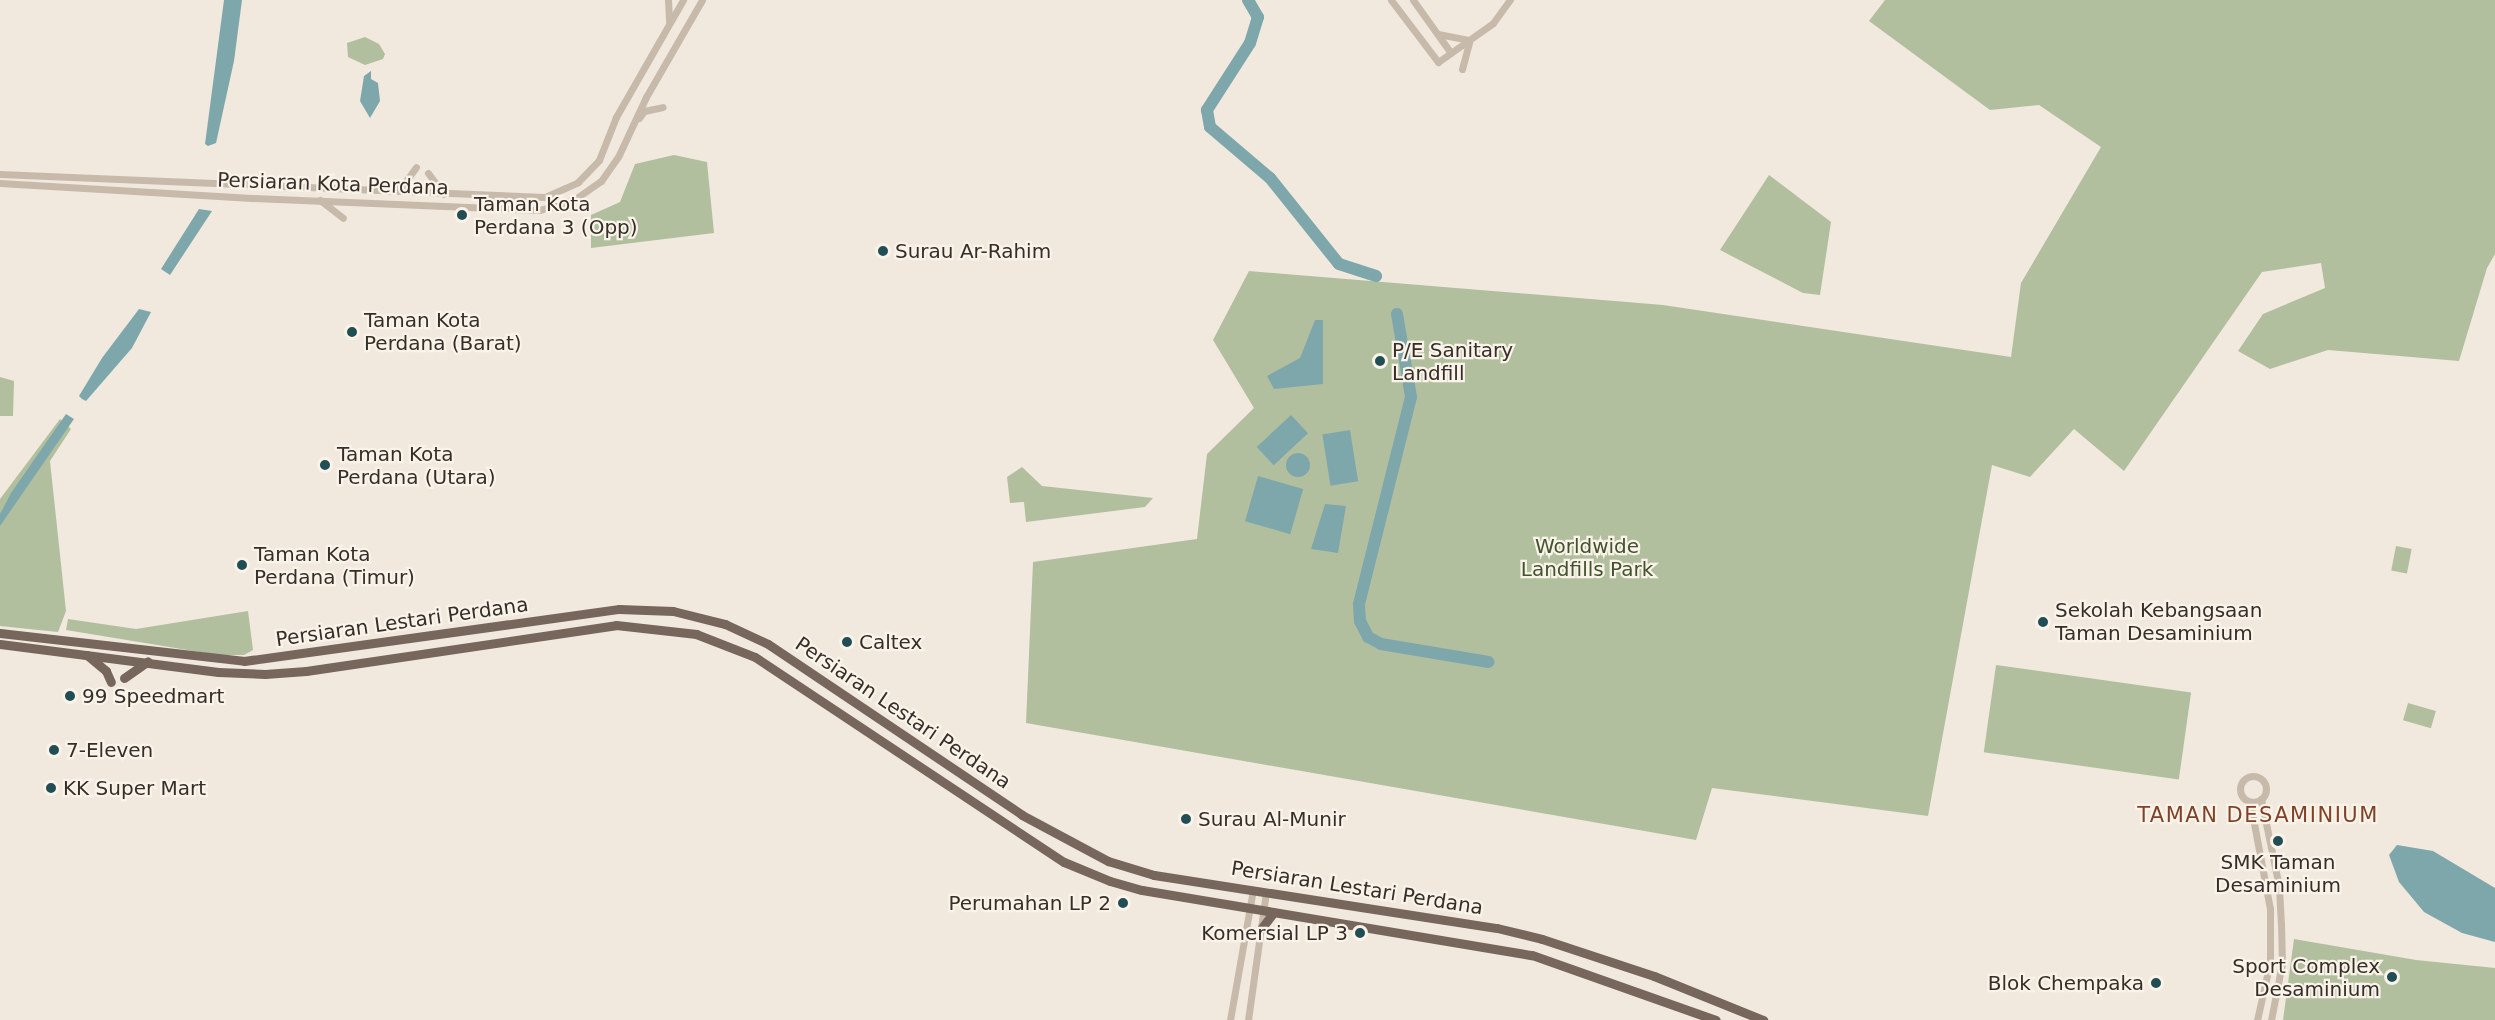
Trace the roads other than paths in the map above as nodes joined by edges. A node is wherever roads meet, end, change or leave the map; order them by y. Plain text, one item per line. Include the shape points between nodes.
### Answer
1 (668, 0) edge
2 (683, 0) edge
3 (702, 0) edge
4 (1390, 0) edge
5 (1413, 0) edge
6 (1510, 0) edge
7 (669, 25) junction
8 (1436, 34) junction
9 (1470, 40) junction
10 (1451, 53) junction
11 (1462, 69) dead end
12 (663, 107) dead end
13 (629, 132) junction
14 (416, 167) dead end
15 (428, 173) dead end
16 (0, 174) edge
17 (0, 183) edge
18 (387, 192) junction
19 (445, 195) junction
20 (320, 200) junction
21 (343, 218) dead end
22 (0, 633) edge
23 (0, 644) edge
24 (86, 654) junction
25 (148, 661) junction
26 (124, 678) dead end
27 (111, 682) dead end
28 (2261, 799) junction
29 (2250, 802) junction
30 (1022, 815) junction
31 (1012, 828) junction
32 (1253, 890) junction
33 (1266, 892) junction
34 (1250, 908) junction
35 (1263, 910) junction
36 (1274, 912) junction
37 (1261, 929) junction
38 (1230, 1020) edge
39 (1248, 1020) edge
40 (1716, 1020) edge
41 (1763, 1020) edge
42 (2256, 1020) edge
43 (2271, 1020) edge

1 - 7 street
2 - 7 street, Persiaran Kota Perdana
3 - 13 street
4 - 10 street via 1438,62
5 - 8 street
6 - 9 street via 1492,23
7 - 19 street, Persiaran Kota Perdana via 599,160 578,182 545,197
8 - 9 street
8 - 10 street
9 - 10 street
9 - 11 street
12 - 13 street via 645,111
13 - 20 street, Persiaran Kota Perdana via 601,181 578,197 539,210
14 - 18 street via 403,185
15 - 19 street
16 - 18 street, Persiaran Kota Perdana
17 - 20 street, Persiaran Kota Perdana
18 - 19 street, Persiaran Kota Perdana
20 - 21 street
22 - 30 main road, Persiaran Lestari Perdana via 244,661 619,609 673,611 725,624 768,644
23 - 24 main road, Persiaran Lestari Perdana
24 - 25 main road, Persiaran Lestari Perdana
24 - 27 main road via 106,671
25 - 26 main road
25 - 31 main road, Persiaran Lestari Perdana via 218,672 275,673 598,626 655,626 696,634 755,657
28 - 29 street
28 - 29 street via 2264,783 2251,777 2242,783 2241,790
28 - 43 street via 2279,887 2281,923 2282,963
29 - 42 street via 2270,909 2270,962
30 - 31 main road
30 - 32 main road, Persiaran Lestari Perdana via 1108,861 1154,874
31 - 34 main road, Persiaran Lestari Perdana via 1065,862 1110,881
32 - 33 main road, Persiaran Lestari Perdana
32 - 34 street
33 - 35 street
33 - 41 main road, Persiaran Lestari Perdana via 1497,928 1542,939 1654,976
34 - 35 main road, Persiaran Lestari Perdana
34 - 38 street
35 - 36 main road, Persiaran Lestari Perdana
35 - 37 street
36 - 37 main road
36 - 40 main road, Persiaran Lestari Perdana via 1532,955
37 - 39 street

